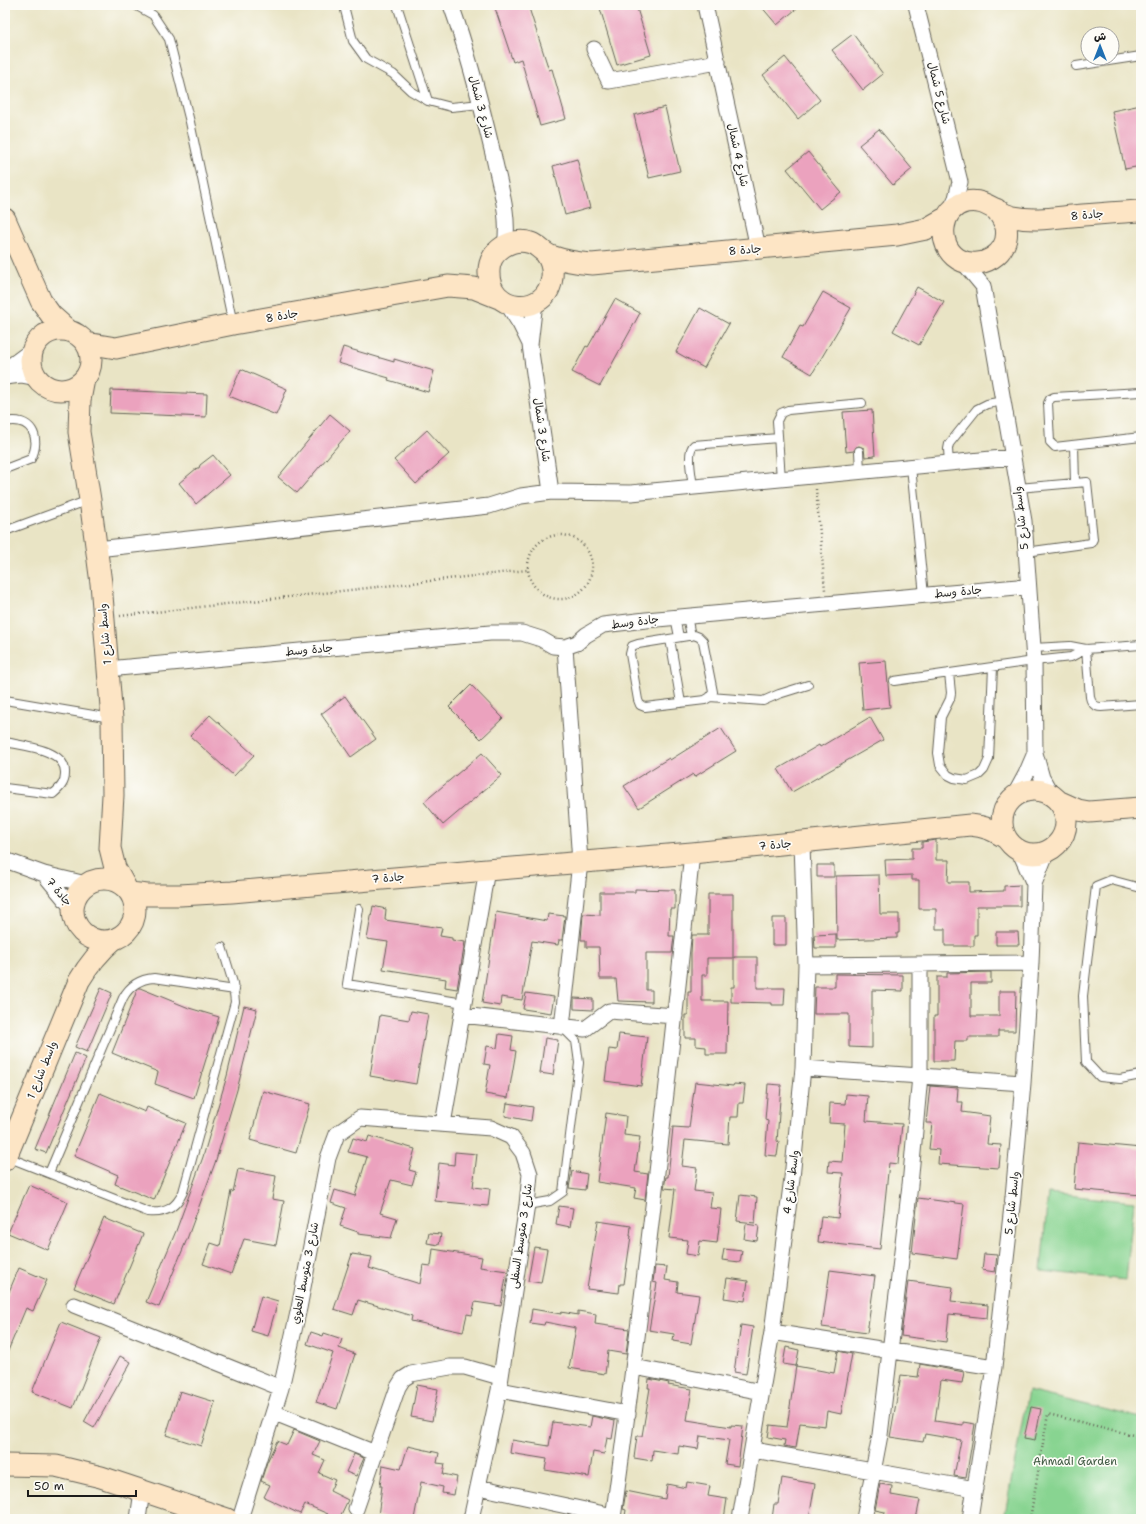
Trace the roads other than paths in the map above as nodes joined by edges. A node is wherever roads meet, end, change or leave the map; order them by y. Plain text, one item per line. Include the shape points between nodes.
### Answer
1 (136, 5) edge
2 (346, 5) edge
3 (397, 5) edge
4 (451, 5) edge
5 (705, 5) edge
6 (916, 5) edge
7 (594, 49) dead end
8 (1141, 56) edge
9 (718, 62) junction
10 (1076, 66) dead end
11 (428, 101) junction
12 (481, 104) junction
13 (960, 182) junction
14 (993, 207) junction
15 (506, 210) junction
16 (1141, 210) edge
17 (948, 216) junction
18 (5, 219) edge
19 (1034, 220) junction
20 (897, 235) junction
21 (529, 242) junction
22 (1002, 246) junction
23 (758, 248) junction
24 (499, 251) junction
25 (546, 254) junction
26 (958, 259) junction
27 (592, 264) junction
28 (448, 286) junction
29 (983, 286) junction
30 (38, 294) junction
31 (541, 298) junction
32 (502, 300) junction
33 (233, 324) junction
34 (77, 337) junction
35 (530, 345) junction
36 (34, 346) junction
37 (116, 348) junction
38 (5, 370) edge
39 (87, 373) junction
40 (5, 377) edge
41 (44, 384) junction
42 (1141, 392) edge
43 (1003, 401) junction
44 (857, 406) dead end
45 (5, 422) edge
46 (79, 432) junction
47 (1141, 437) edge
48 (778, 438) junction
49 (1074, 445) junction
50 (858, 451) dead end
51 (1013, 457) junction
52 (948, 463) junction
53 (911, 467) junction
54 (5, 469) edge
55 (860, 472) junction
56 (781, 479) junction
57 (1075, 483) junction
58 (693, 487) junction
59 (1018, 488) junction
60 (551, 492) junction
61 (90, 500) junction
62 (5, 531) edge
63 (97, 549) junction
64 (1026, 552) junction
65 (1028, 586) junction
66 (924, 595) junction
67 (681, 617) junction
68 (691, 636) junction
69 (675, 638) junction
70 (1141, 645) edge
71 (565, 646) junction
72 (1086, 649) junction
73 (1034, 654) junction
74 (993, 667) junction
75 (108, 669) junction
76 (949, 673) junction
77 (894, 681) dead end
78 (808, 685) dead end
79 (710, 697) junction
80 (5, 700) edge
81 (681, 703) junction
82 (1141, 704) edge
83 (112, 719) junction
84 (5, 742) edge
85 (1035, 752) junction
86 (5, 788) edge
87 (1055, 798) junction
88 (1009, 803) junction
89 (1141, 808) edge
90 (1099, 812) junction
91 (970, 825) junction
92 (1063, 835) junction
93 (110, 838) junction
94 (802, 843) junction
95 (1013, 844) junction
96 (1047, 851) junction
97 (692, 853) junction
98 (5, 860) edge
99 (580, 862) junction
100 (487, 870) junction
101 (44, 874) junction
102 (89, 883) junction
103 (1034, 884) junction
104 (1141, 888) edge
105 (127, 889) junction
106 (196, 895) junction
107 (73, 909) junction
108 (359, 909) dead end
109 (82, 931) junction
110 (122, 932) junction
111 (222, 947) dead end
112 (1031, 963) junction
113 (806, 965) junction
114 (920, 965) junction
115 (79, 981) junction
116 (235, 990) junction
117 (463, 1009) junction
118 (675, 1016) junction
119 (562, 1027) junction
120 (803, 1068) junction
121 (1141, 1075) edge
122 (920, 1076) junction
123 (1023, 1083) junction
124 (443, 1124) junction
125 (6, 1158) edge
126 (49, 1173) junction
127 (527, 1205) junction
128 (74, 1305) dead end
129 (772, 1332) junction
130 (891, 1350) junction
131 (634, 1367) junction
132 (994, 1368) junction
133 (500, 1383) junction
134 (281, 1388) junction
135 (762, 1392) junction
136 (275, 1413) junction
137 (628, 1414) junction
138 (753, 1450) junction
139 (375, 1453) junction
140 (5, 1465) edge
141 (873, 1472) junction
142 (478, 1487) junction
143 (975, 1490) junction
144 (142, 1491) junction
145 (356, 1509) dead end
146 (138, 1519) edge
147 (227, 1519) edge
148 (240, 1519) edge
149 (471, 1519) edge
150 (613, 1519) edge
151 (740, 1519) edge
152 (864, 1519) edge
153 (970, 1519) edge

1 - 33 lane via 153,15 169,39 190,122
2 - 11 lane via 353,41 366,59 393,74 411,91
3 - 11 lane
4 - 12 street, شارع 3 شمال
5 - 9 street, شارع 4 شمال
6 - 13 street, شارع 5 شمال
7 - 9 street via 608,80
8 - 10 lane
9 - 23 street, شارع 4 شمال
11 - 12 lane via 451,107
12 - 15 street, شارع 3 شمال
13 - 14 street via 971,194
13 - 17 street
14 - 17 main road via 979,201 966,202 956,207
14 - 19 main road, جادة 8 via 1012,217
14 - 22 main road via 1003,218 1006,228
15 - 21 street, شارع 3 شمال via 517,229
15 - 24 street, شارع 3 شمال via 507,231
16 - 19 main road, جادة 8
17 - 20 main road, جادة 8 via 926,229
17 - 26 main road via 943,235 946,246
18 - 30 main road
19 - 22 main road, جادة 8
20 - 23 main road, جادة 8
20 - 26 main road, جادة 8 via 925,243
21 - 24 main road via 516,242
21 - 25 main road
22 - 26 main road via 989,261 978,264
22 - 29 street
23 - 27 main road, جادة 8
24 - 28 main road, جادة 8 via 473,274
24 - 32 main road via 489,267 488,279 492,289
25 - 27 main road, جادة 8 via 568,262
25 - 31 main road via 553,269 552,284
26 - 29 street, واسط شارع 5
27 - 31 main road, جادة 8
28 - 32 main road, جادة 8 via 474,288
28 - 33 main road, جادة 8
29 - 43 street, واسط شارع 5
30 - 34 main road via 51,315
30 - 36 main road
31 - 32 main road via 525,306 516,306
31 - 35 street, شارع 3 شمال
32 - 35 street, شارع 3 شمال via 520,324
33 - 37 main road, جادة 8
34 - 36 main road via 60,330 43,336
34 - 37 main road, جادة 8
34 - 39 main road via 91,354
35 - 60 street, شارع 3 شمال
36 - 38 street
36 - 41 main road via 30,360 32,370
37 - 39 main road, جادة 8 via 103,356
39 - 41 main road via 78,385 70,389 61,390
39 - 46 main road, واسط شارع 1 via 80,400
40 - 41 street via 21,376
41 - 46 main road, واسط شارع 1 via 70,414
42 - 49 lane via 1050,399 1050,442 1055,447
43 - 51 street, واسط شارع 5
43 - 52 lane via 984,405 974,412 949,444
44 - 48 lane via 784,411 777,421
45 - 54 lane via 16,420 32,428 35,450 31,459
46 - 61 main road, واسط شارع 1
47 - 49 lane
48 - 56 lane
48 - 58 lane via 694,445 689,453
49 - 57 lane
50 - 55 lane
51 - 52 street
51 - 59 street, واسط شارع 5
52 - 53 street
53 - 55 street
53 - 66 lane
55 - 56 street
56 - 58 street
57 - 59 lane
57 - 64 lane via 1087,482 1094,539 1091,543
58 - 60 street via 631,493
59 - 64 street, واسط شارع 5
60 - 63 street via 521,496 489,506
61 - 62 lane
61 - 63 main road, واسط شارع 1
63 - 75 main road, واسط شارع 1
64 - 65 street, واسط شارع 5
65 - 66 street, جادة وسط
65 - 73 street, واسط شارع 5
66 - 67 street, جادة وسط
67 - 68 lane
67 - 69 lane
67 - 71 street, جادة وسط via 603,626 577,643
68 - 69 lane
68 - 79 lane via 699,637 703,641 712,692
69 - 81 lane
69 - 81 lane via 638,644 631,648 630,654 638,703 642,707
70 - 72 lane
71 - 75 street, جادة وسط via 552,646 541,639 522,633 490,633
71 - 99 street
72 - 73 lane via 1070,646
72 - 73 lane via 1071,657
72 - 82 lane via 1092,703 1098,707
73 - 74 lane
73 - 85 street, واسط شارع 5
74 - 76 lane
74 - 76 lane via 989,760 979,775 967,780 948,775 938,759 941,717 951,693
75 - 83 main road, واسط شارع 1
76 - 77 lane
78 - 79 lane via 763,701
79 - 81 lane
80 - 83 lane
83 - 93 main road, واسط شارع 1 via 113,795
84 - 86 lane via 52,754 62,762 66,770 61,787 53,794
85 - 87 street, واسط شارع 5 via 1042,778
85 - 88 street, واسط شارع 5
87 - 88 main road via 1043,791 1032,790 1022,793
87 - 90 main road via 1078,810
87 - 92 main road via 1064,811 1066,823
88 - 91 main road, جادة 7 via 990,817
88 - 95 main road via 1002,818 1003,829
89 - 90 main road
90 - 92 main road via 1079,819
91 - 94 main road, جادة 7
91 - 95 main road, جادة 7 via 990,829
92 - 96 main road
93 - 102 main road, واسط شارع 1 via 105,856
93 - 105 main road, واسط شارع 1 via 114,868
94 - 97 main road, جادة 7
94 - 113 street, واسط شارع 4
95 - 96 main road via 1028,853
95 - 103 street, واسط شارع 5
96 - 103 street, واسط شارع 5
97 - 99 main road, جادة 7
97 - 118 street
98 - 101 street, جادة 7
99 - 100 main road, جادة 7
99 - 119 street
100 - 106 main road, جادة 7
100 - 117 street
101 - 102 street, جادة 7
101 - 107 street, جادة 7
102 - 105 main road via 109,879
102 - 107 main road via 80,891
103 - 112 street, واسط شارع 5
104 - 121 lane via 1111,880 1096,886 1083,996 1086,1062 1100,1077 1120,1079
105 - 106 main road, جادة 7 via 147,895
105 - 110 main road via 134,901 134,918
106 - 110 main road, جادة 7 via 146,913
107 - 109 main road
108 - 117 lane via 347,984
109 - 110 main road via 97,940 106,940
109 - 115 main road, واسط شارع 1
110 - 115 main road, واسط شارع 1 via 100,951
111 - 116 lane
112 - 114 street
112 - 123 street, واسط شارع 5
113 - 114 street
113 - 120 street, واسط شارع 4
114 - 122 street
115 - 125 main road, واسط شارع 1
116 - 126 lane via 154,978 132,985 123,998
116 - 126 lane via 234,1008 185,1184 180,1200 174,1207 157,1213 148,1212
117 - 119 street
117 - 124 street
118 - 119 street via 609,1011 585,1029
118 - 131 street
119 - 127 lane via 576,1041 579,1063 563,1192 550,1201
120 - 122 street
120 - 129 street, واسط شارع 4
122 - 123 street
122 - 130 street
123 - 132 street, واسط شارع 5
124 - 127 street, شارع 3 متوسط السفلى via 491,1128 511,1138 523,1152 530,1174
124 - 134 street, شارع 3 متوسط العلوي via 360,1118 337,1134 328,1158
125 - 126 lane
127 - 133 street, شارع 3 متوسط السفلى
128 - 134 street
129 - 130 street
129 - 135 street, واسط شارع 4
130 - 132 street
130 - 141 street
131 - 135 street
131 - 137 street
132 - 143 street, واسط شارع 5
133 - 137 street
133 - 139 street via 460,1366 407,1376 398,1387
133 - 142 street, شارع 3 متوسط السفلى
134 - 136 street, شارع 3 متوسط العلوي
135 - 138 street, واسط شارع 4
136 - 139 street
136 - 148 street, شارع 3 متوسط العلوي
137 - 150 street
138 - 141 street
138 - 151 street, واسط شارع 4
139 - 145 street
140 - 144 main road via 56,1466
141 - 143 street
141 - 152 street
142 - 149 street, شارع 3 متوسط السفلى
142 - 150 street via 604,1514
143 - 153 street, واسط شارع 5
144 - 146 street
144 - 147 main road

